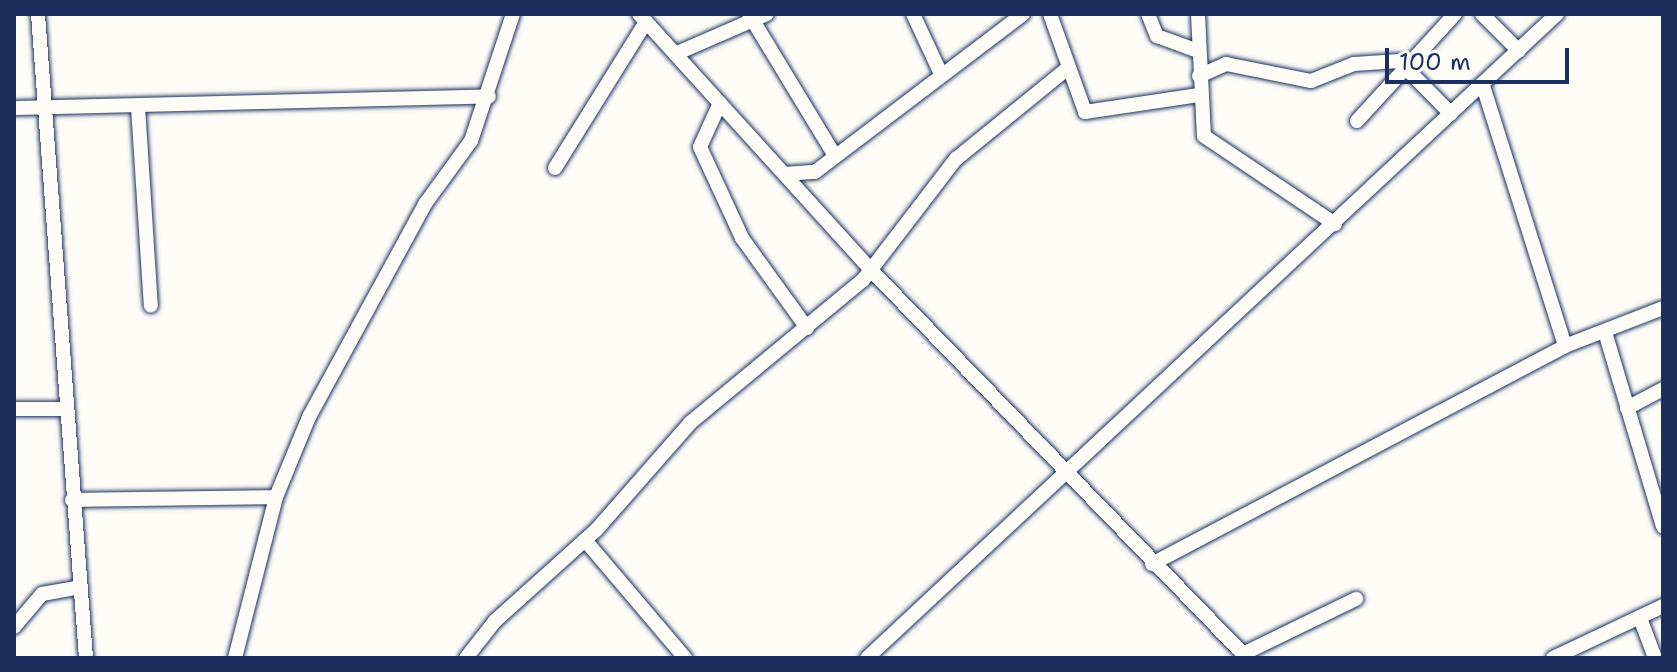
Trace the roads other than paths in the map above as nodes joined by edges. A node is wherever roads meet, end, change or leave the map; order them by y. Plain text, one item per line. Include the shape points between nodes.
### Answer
1 (38, 14) edge
2 (513, 14) edge
3 (767, 14) edge
4 (913, 14) edge
5 (1023, 14) edge
6 (1050, 14) edge
7 (1148, 14) edge
8 (1198, 14) edge
9 (1455, 14) edge
10 (1482, 14) edge
11 (1557, 14) edge
12 (643, 18) edge
13 (751, 18) edge
14 (1198, 51) junction
15 (1519, 51) junction
16 (675, 54) junction
17 (1405, 63) junction
18 (1068, 68) junction
19 (940, 72) junction
20 (1199, 76) junction
21 (1484, 89) junction
22 (1199, 95) junction
23 (489, 96) junction
24 (720, 103) junction
25 (138, 107) junction
26 (14, 108) edge
27 (41, 109) junction
28 (1451, 114) junction
29 (1357, 121) dead end
30 (835, 156) junction
31 (555, 168) dead end
32 (815, 172) junction
33 (784, 174) junction
34 (809, 201) junction
35 (1335, 224) junction
36 (869, 268) junction
37 (151, 306) dead end
38 (1663, 308) edge
39 (807, 328) junction
40 (1605, 332) junction
41 (1565, 346) junction
42 (1663, 389) edge
43 (1627, 408) junction
44 (14, 409) edge
45 (63, 409) junction
46 (1067, 477) junction
47 (276, 497) junction
48 (72, 500) junction
49 (1663, 527) edge
50 (585, 540) junction
51 (1152, 564) junction
52 (80, 587) junction
53 (1356, 599) dead end
54 (1663, 606) edge
55 (1640, 618) junction
56 (14, 627) edge
57 (1245, 656) edge
58 (86, 658) edge
59 (235, 658) edge
60 (466, 658) edge
61 (685, 658) edge
62 (867, 658) edge
63 (1553, 658) edge
64 (1655, 658) edge

1 - 27 street
2 - 23 street
3 - 13 street
4 - 19 street
5 - 19 street
6 - 18 street
7 - 14 street via 1157,36
8 - 14 street
9 - 17 street
10 - 15 street
11 - 15 street
12 - 16 street
12 - 31 street
13 - 16 street
13 - 30 street
14 - 20 street
15 - 21 street
16 - 24 street
17 - 20 street via 1354,64 1311,81 1226,64
17 - 28 street
17 - 29 street
18 - 22 street via 1085,112
18 - 36 street via 956,159
19 - 30 street
20 - 22 street
21 - 28 street
21 - 41 street
22 - 35 street via 1200,123 1213,146
23 - 25 street
23 - 47 street via 462,157 425,204 378,300 322,391
24 - 33 street
24 - 39 street via 700,147 742,238
25 - 27 street
25 - 37 street
26 - 27 street
27 - 45 street
28 - 35 street
30 - 32 street
32 - 33 street
32 - 34 street
33 - 34 street
34 - 36 street
35 - 46 street
36 - 39 street
36 - 46 street
38 - 40 street
39 - 50 street via 690,423
40 - 41 street
40 - 43 street
41 - 51 street
42 - 43 street
43 - 49 street
44 - 45 street
45 - 48 street
46 - 51 street
46 - 62 street
47 - 48 street
47 - 59 street
48 - 52 street
50 - 60 street via 495,621
50 - 61 street
51 - 57 street
52 - 56 street via 42,594
52 - 58 street
53 - 57 street
54 - 55 street
55 - 63 street
55 - 64 street

